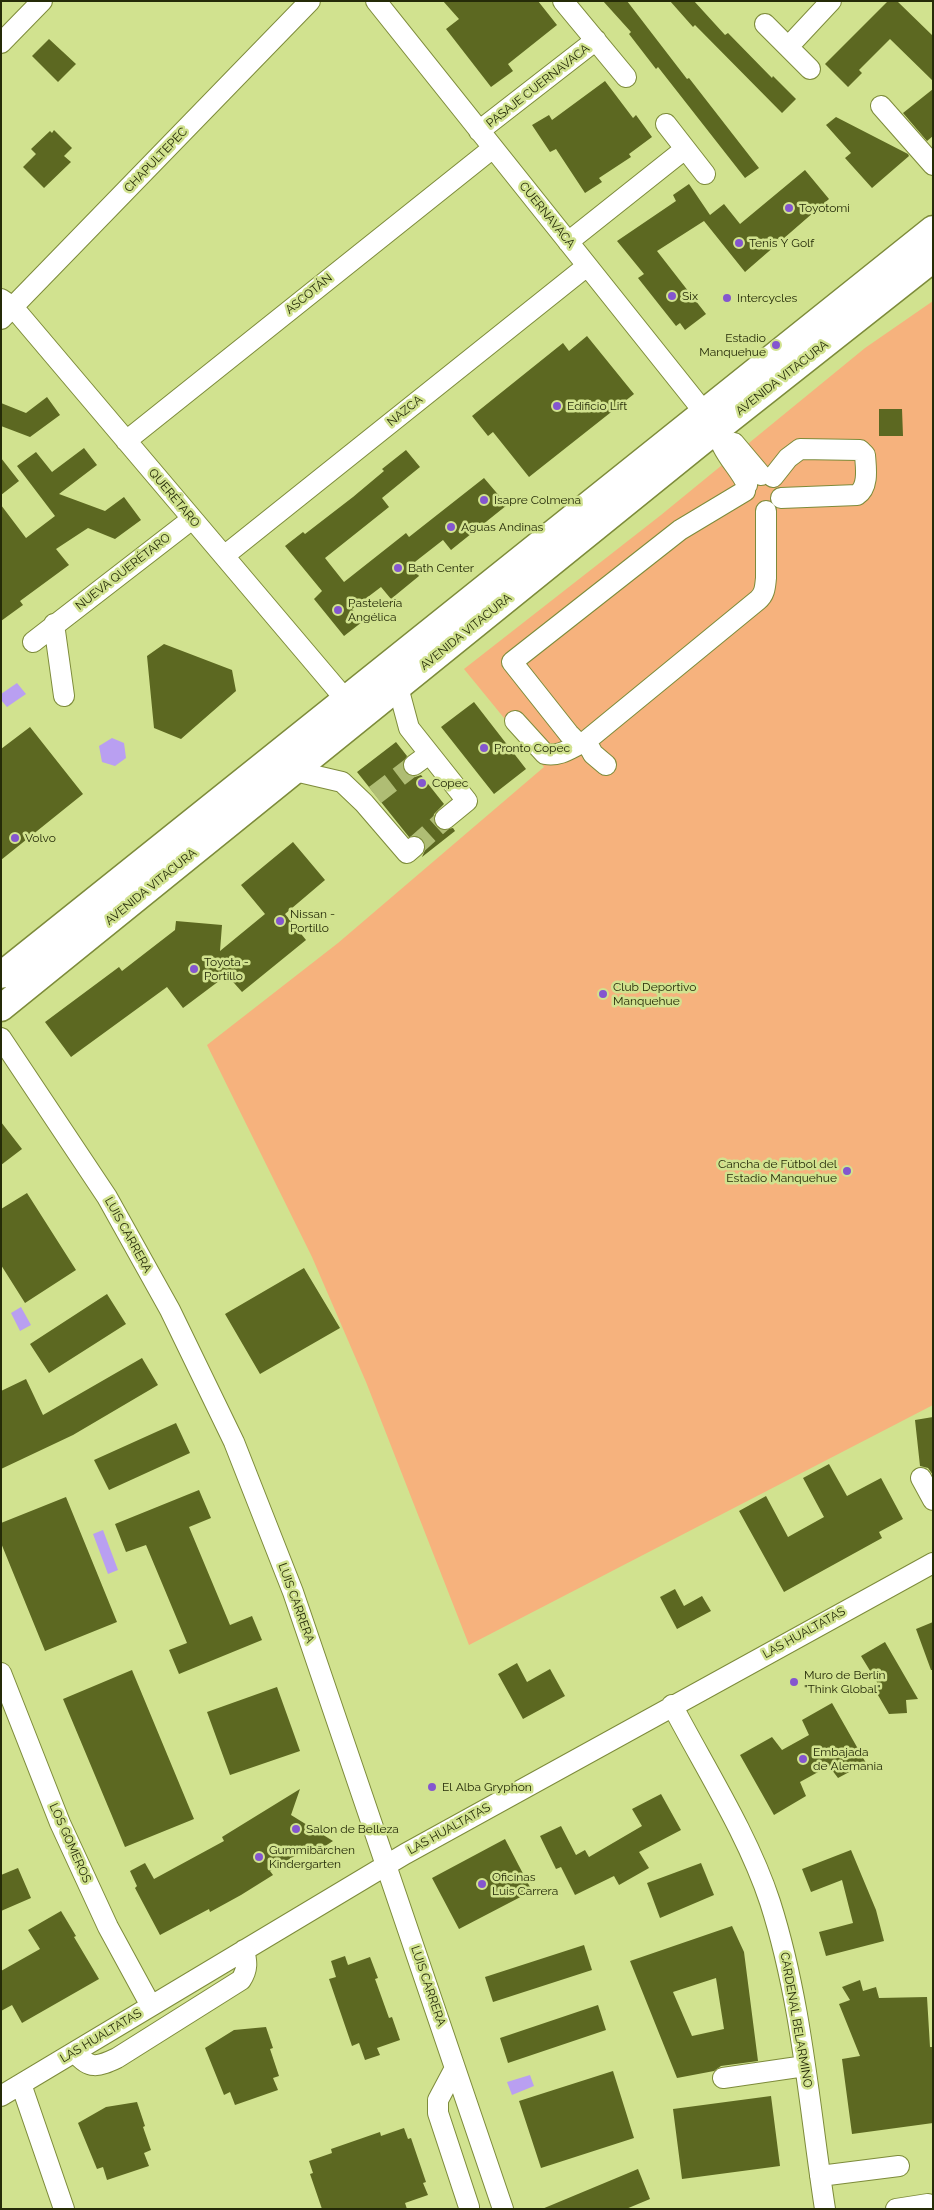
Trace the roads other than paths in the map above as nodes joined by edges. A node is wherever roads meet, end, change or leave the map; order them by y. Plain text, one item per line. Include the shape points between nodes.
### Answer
1 (42, 1) edge
2 (310, 1) edge
3 (376, 1) edge
4 (563, 1) edge
5 (831, 1) edge
6 (765, 24) dead end
7 (596, 40) junction
8 (1, 43) edge
9 (788, 47) junction
10 (810, 69) dead end
11 (626, 77) dead end
12 (881, 106) dead end
13 (666, 124) dead end
14 (479, 131) junction
15 (493, 148) junction
16 (686, 150) junction
17 (933, 165) edge
18 (705, 174) dead end
19 (933, 229) edge
20 (568, 242) junction
21 (933, 259) edge
22 (587, 266) junction
23 (5, 308) edge
24 (710, 421) junction
25 (126, 441) junction
26 (756, 482) junction
27 (781, 498) junction
28 (766, 512) junction
29 (699, 518) junction
30 (192, 519) junction
31 (224, 556) junction
32 (640, 578) dead end
33 (54, 624) junction
34 (32, 642) dead end
35 (398, 687) junction
36 (64, 696) dead end
37 (346, 700) junction
38 (515, 721) dead end
39 (583, 742) junction
40 (606, 765) dead end
41 (295, 771) junction
42 (445, 819) tunnel mouth
43 (414, 847) dead end
44 (1, 975) edge
45 (1, 1008) edge
46 (1, 1038) edge
47 (921, 1478) dead end
48 (933, 1500) edge
49 (933, 1562) edge
50 (1, 1673) edge
51 (672, 1705) junction
52 (386, 1865) junction
53 (244, 1950) junction
54 (151, 2006) junction
55 (75, 2052) junction
56 (805, 2066) junction
57 (455, 2068) junction
58 (723, 2078) dead end
59 (22, 2084) junction
60 (1, 2096) edge
61 (899, 2166) dead end
62 (820, 2176) junction
63 (501, 2202) edge
64 (928, 2204) dead end
65 (467, 2208) edge
66 (64, 2209) edge
67 (825, 2209) edge
68 (896, 2209) edge

1 - 8 street
2 - 23 street, CHAPULTEPEC
3 - 14 street, CUERNAVACA
4 - 7 street, PASAJE CUERNAVACA
5 - 9 street
6 - 9 street
7 - 11 street, PASAJE CUERNAVACA
7 - 14 street, PASAJE CUERNAVACA
9 - 10 street
12 - 17 street
13 - 16 street
14 - 15 street, CUERNAVACA
15 - 20 street, CUERNAVACA
15 - 25 street, ASCOTÁN
16 - 18 street
16 - 20 street
19 - 24 main road, AVENIDA VITACURA
20 - 22 street, CUERNAVACA
21 - 24 main road, AVENIDA VITACURA
22 - 24 street, CUERNAVACA
22 - 31 street, NAZCA
23 - 25 street, QUERÉTARO
24 - 26 street, CUERNAVACA via 732,441
24 - 35 main road, AVENIDA VITACURA
24 - 37 main road, AVENIDA VITACURA
25 - 30 street, QUERÉTARO
26 - 27 street via 781,486
26 - 27 street via 800,449 860,450 865,455 865,483 857,495
26 - 28 street via 747,503 757,511
26 - 29 street
27 - 28 street via 775,508
28 - 39 street via 766,578 762,596
29 - 32 street via 676,546
29 - 39 street via 632,566 512,662 569,734
30 - 31 street, QUERÉTARO
30 - 33 street, NUEVA QUERÉTARO
31 - 37 street, QUERÉTARO
33 - 34 street, NUEVA QUERÉTARO
33 - 36 street
35 - 41 main road, AVENIDA VITACURA
35 - 42 street via 422,760 467,801
37 - 44 main road, AVENIDA VITACURA
38 - 39 street via 544,754 558,754
39 - 40 street
41 - 43 street via 342,782 370,799 407,853
41 - 45 main road, AVENIDA VITACURA
46 - 52 street, LUIS CARRERA via 111,1205 170,1310 234,1442 293,1592
47 - 48 street
49 - 51 street, LAS HUALTATAS
50 - 54 street, LOS GOMEROS via 60,1822 108,1927
51 - 52 street, LAS HUALTATAS
51 - 56 street, CARDENAL BELARMINO via 751,1855 769,1901 786,1954
52 - 53 street, LAS HUALTATAS
52 - 57 street, LUIS CARRERA
53 - 54 street, LAS HUALTATAS
53 - 55 street via 247,1962 241,1980 117,2058 92,2066
54 - 55 street, LAS HUALTATAS
55 - 59 street, LAS HUALTATAS
56 - 58 street
56 - 62 street, CARDENAL BELARMINO
57 - 63 street, LUIS CARRERA
57 - 65 street via 438,2100 438,2113
59 - 60 street, LAS HUALTATAS
59 - 66 street
61 - 62 street
62 - 67 street, CARDENAL BELARMINO
63 - 65 street
64 - 68 street

